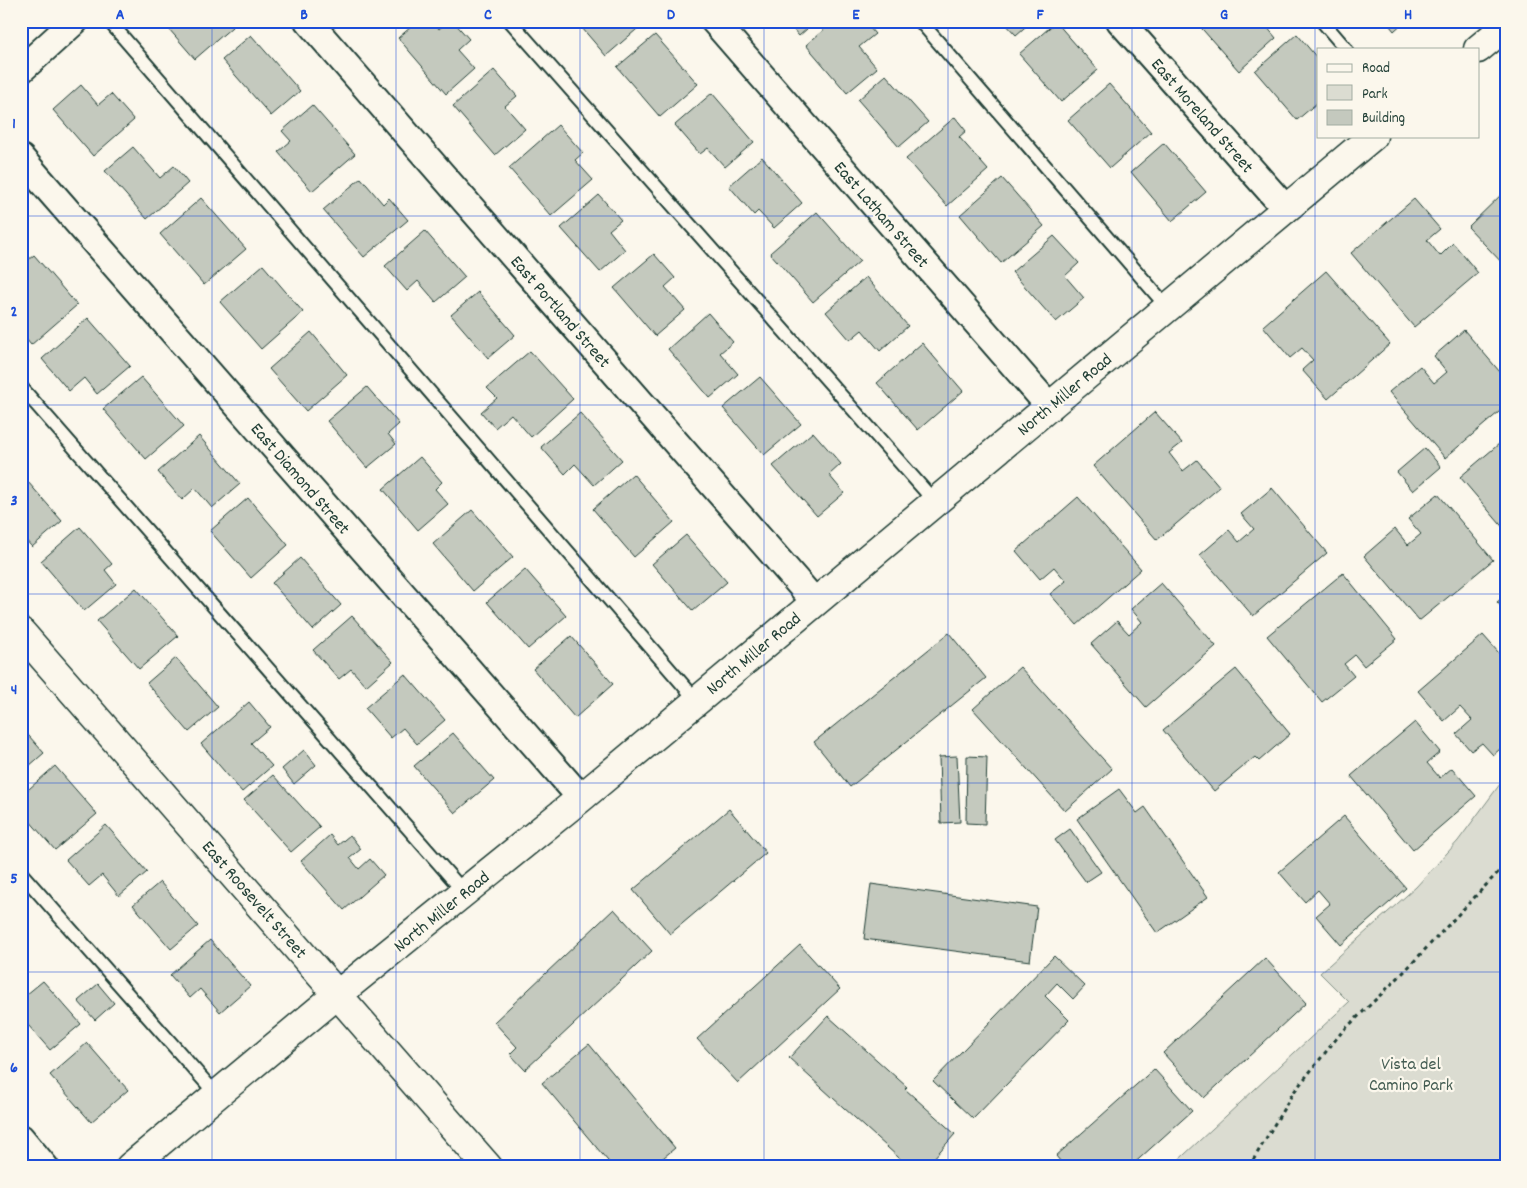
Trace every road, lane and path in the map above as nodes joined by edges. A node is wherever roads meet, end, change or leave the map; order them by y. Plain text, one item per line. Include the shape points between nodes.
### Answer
1 (75, 21) edge
2 (108, 21) edge
3 (308, 21) edge
4 (510, 21) edge
5 (714, 21) edge
6 (920, 21) edge
7 (1120, 21) edge
8 (1322, 21) edge
9 (1506, 26) edge
10 (1345, 48) edge
11 (1479, 48) edge
12 (21, 70) edge
13 (1371, 138) edge
14 (21, 158) edge
15 (1286, 209) junction
16 (1168, 308) junction
17 (21, 387) edge
18 (1050, 406) junction
19 (935, 502) junction
20 (815, 602) junction
21 (21, 632) edge
22 (697, 701) junction
23 (581, 798) junction
24 (1506, 864) edge
25 (21, 873) edge
26 (464, 892) junction
27 (338, 994) junction
28 (216, 1094) junction
29 (21, 1138) edge
30 (45, 1167) edge
31 (130, 1167) edge
32 (488, 1167) edge
33 (1249, 1167) edge

1 - 12 street
2 - 22 lane
3 - 20 street, East Portland Street
4 - 19 lane
5 - 18 street, East Latham Street
6 - 16 lane
7 - 15 street, East Moreland Street
8 - 10 lane
9 - 11 street
13 - 15 street, North Miller Road
14 - 23 street, East Diamond Street
15 - 16 street, North Miller Road
16 - 18 street, North Miller Road
17 - 26 lane
18 - 19 street, North Miller Road
19 - 20 street, North Miller Road
20 - 22 street, North Miller Road
21 - 27 street, East Roosevelt Street
22 - 23 street, North Miller Road
23 - 26 street, North Miller Road
24 - 33 path via 1341,1033 1293,1093
25 - 28 lane
26 - 27 street, North Miller Road
27 - 28 street, North Miller Road
27 - 32 street, East Roosevelt Street
28 - 31 street, North Miller Road
29 - 30 street

